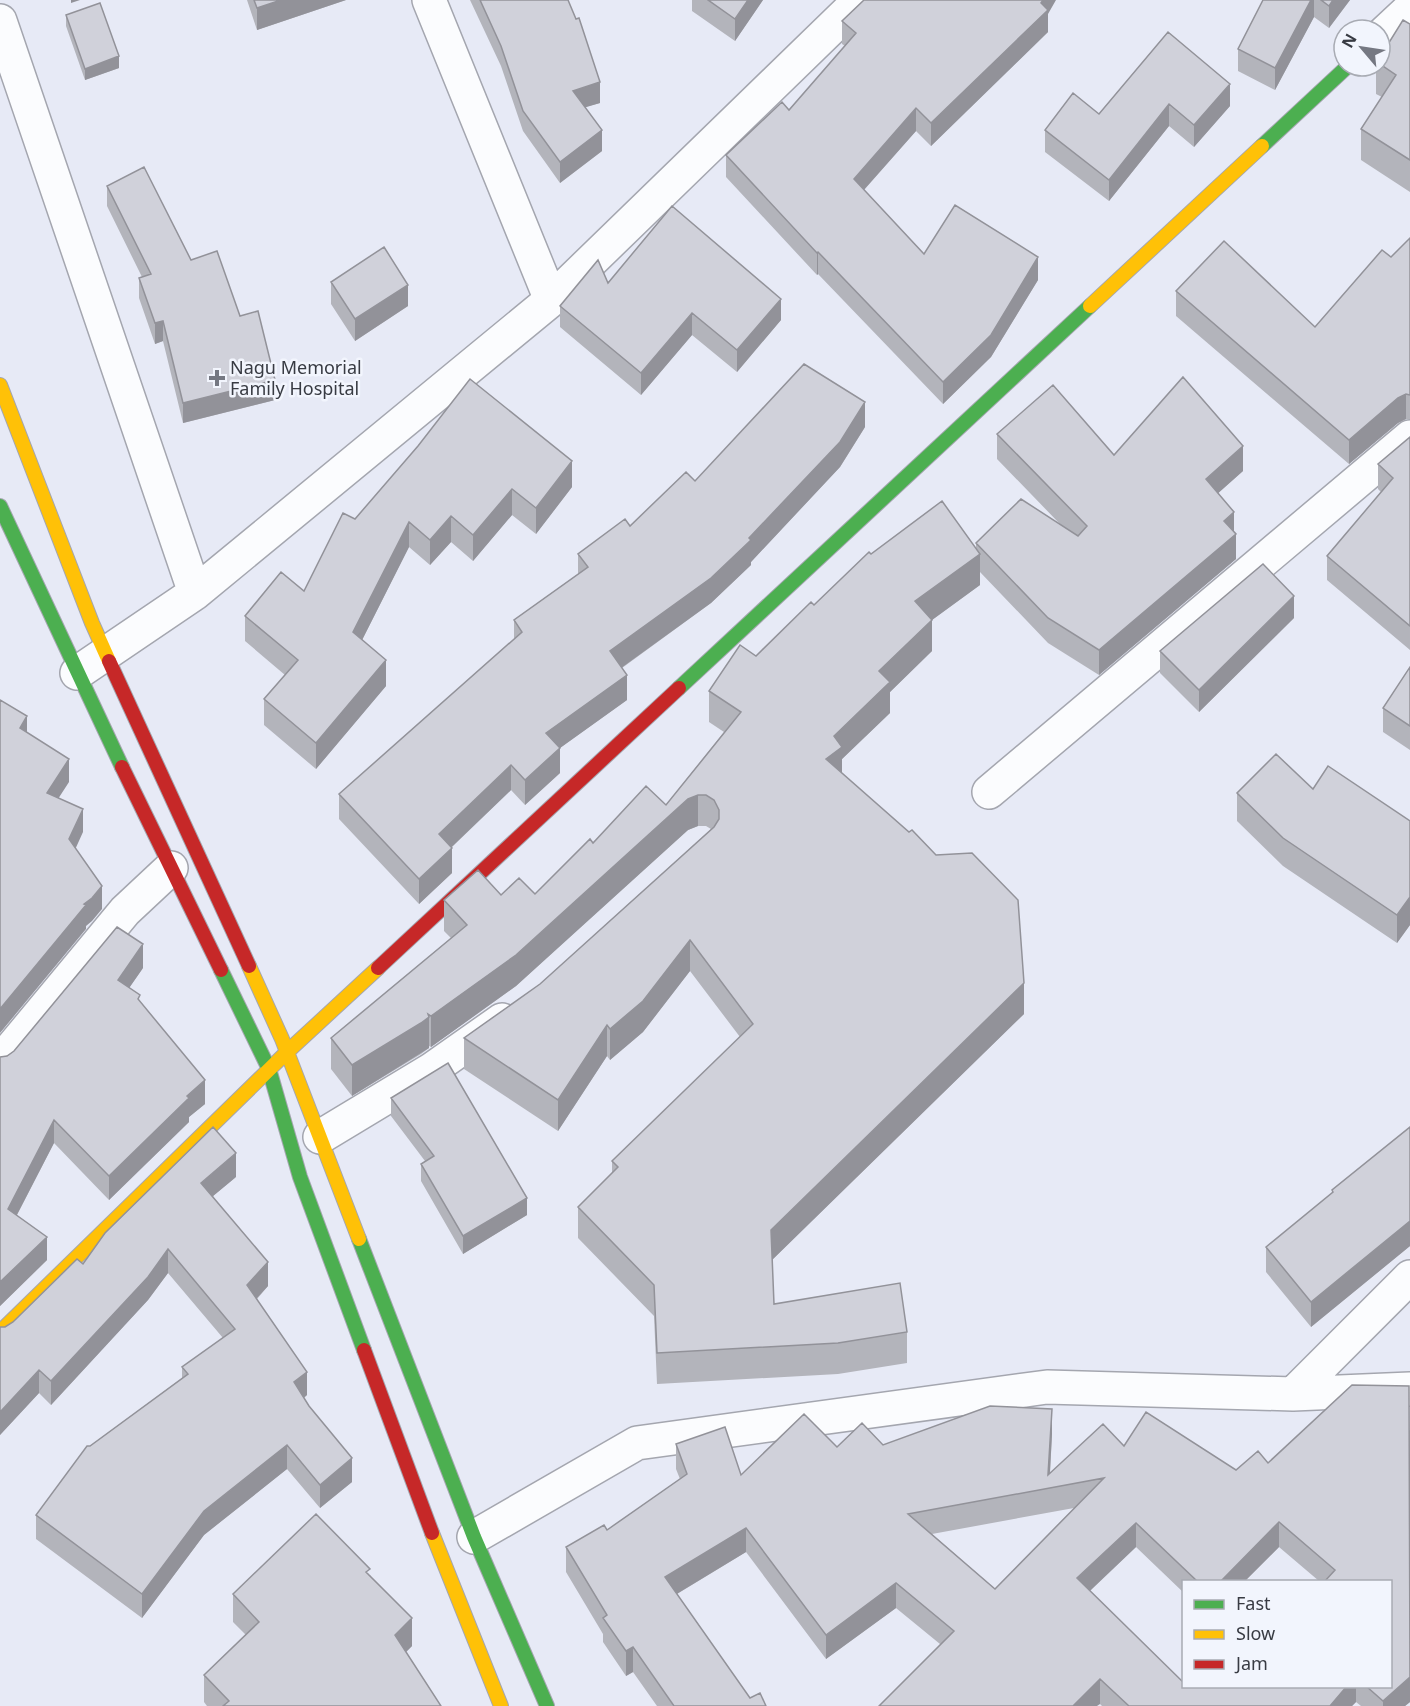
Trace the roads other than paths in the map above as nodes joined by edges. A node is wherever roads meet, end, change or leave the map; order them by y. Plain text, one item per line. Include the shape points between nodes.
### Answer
1 (429, 0) edge
2 (860, 0) edge
3 (1410, 9) edge
4 (829, 13) edge
5 (0, 21) edge
6 (1392, 26) edge
7 (1335, 78) edge
8 (551, 300) junction
9 (0, 385) edge
10 (1410, 437) edge
11 (0, 506) edge
12 (195, 593) junction
13 (106, 654) junction
14 (77, 673) junction
15 (989, 792) dead end
16 (171, 868) junction
17 (528, 1001) edge
18 (286, 1052) junction
19 (0, 1062) edge
20 (269, 1069) junction
21 (320, 1137) junction
22 (1410, 1277) edge
23 (0, 1332) edge
24 (1410, 1389) edge
25 (1293, 1394) junction
26 (474, 1537) junction
27 (501, 1706) edge
28 (548, 1706) edge

1 - 8 street
2 - 4 street
3 - 6 street
4 - 8 street
5 - 12 street
7 - 18 main road
8 - 12 street
9 - 13 main road
10 - 15 street
11 - 14 main road
12 - 13 street
13 - 14 street
13 - 18 main road
14 - 16 main road
16 - 19 street via 125,911
16 - 20 main road
17 - 21 street via 431,1071
18 - 20 main road
18 - 21 main road
20 - 23 main road
20 - 27 main road via 300,1177 439,1554
21 - 26 main road
22 - 25 street
24 - 25 street
25 - 26 street via 1047,1387 637,1443
26 - 28 main road

